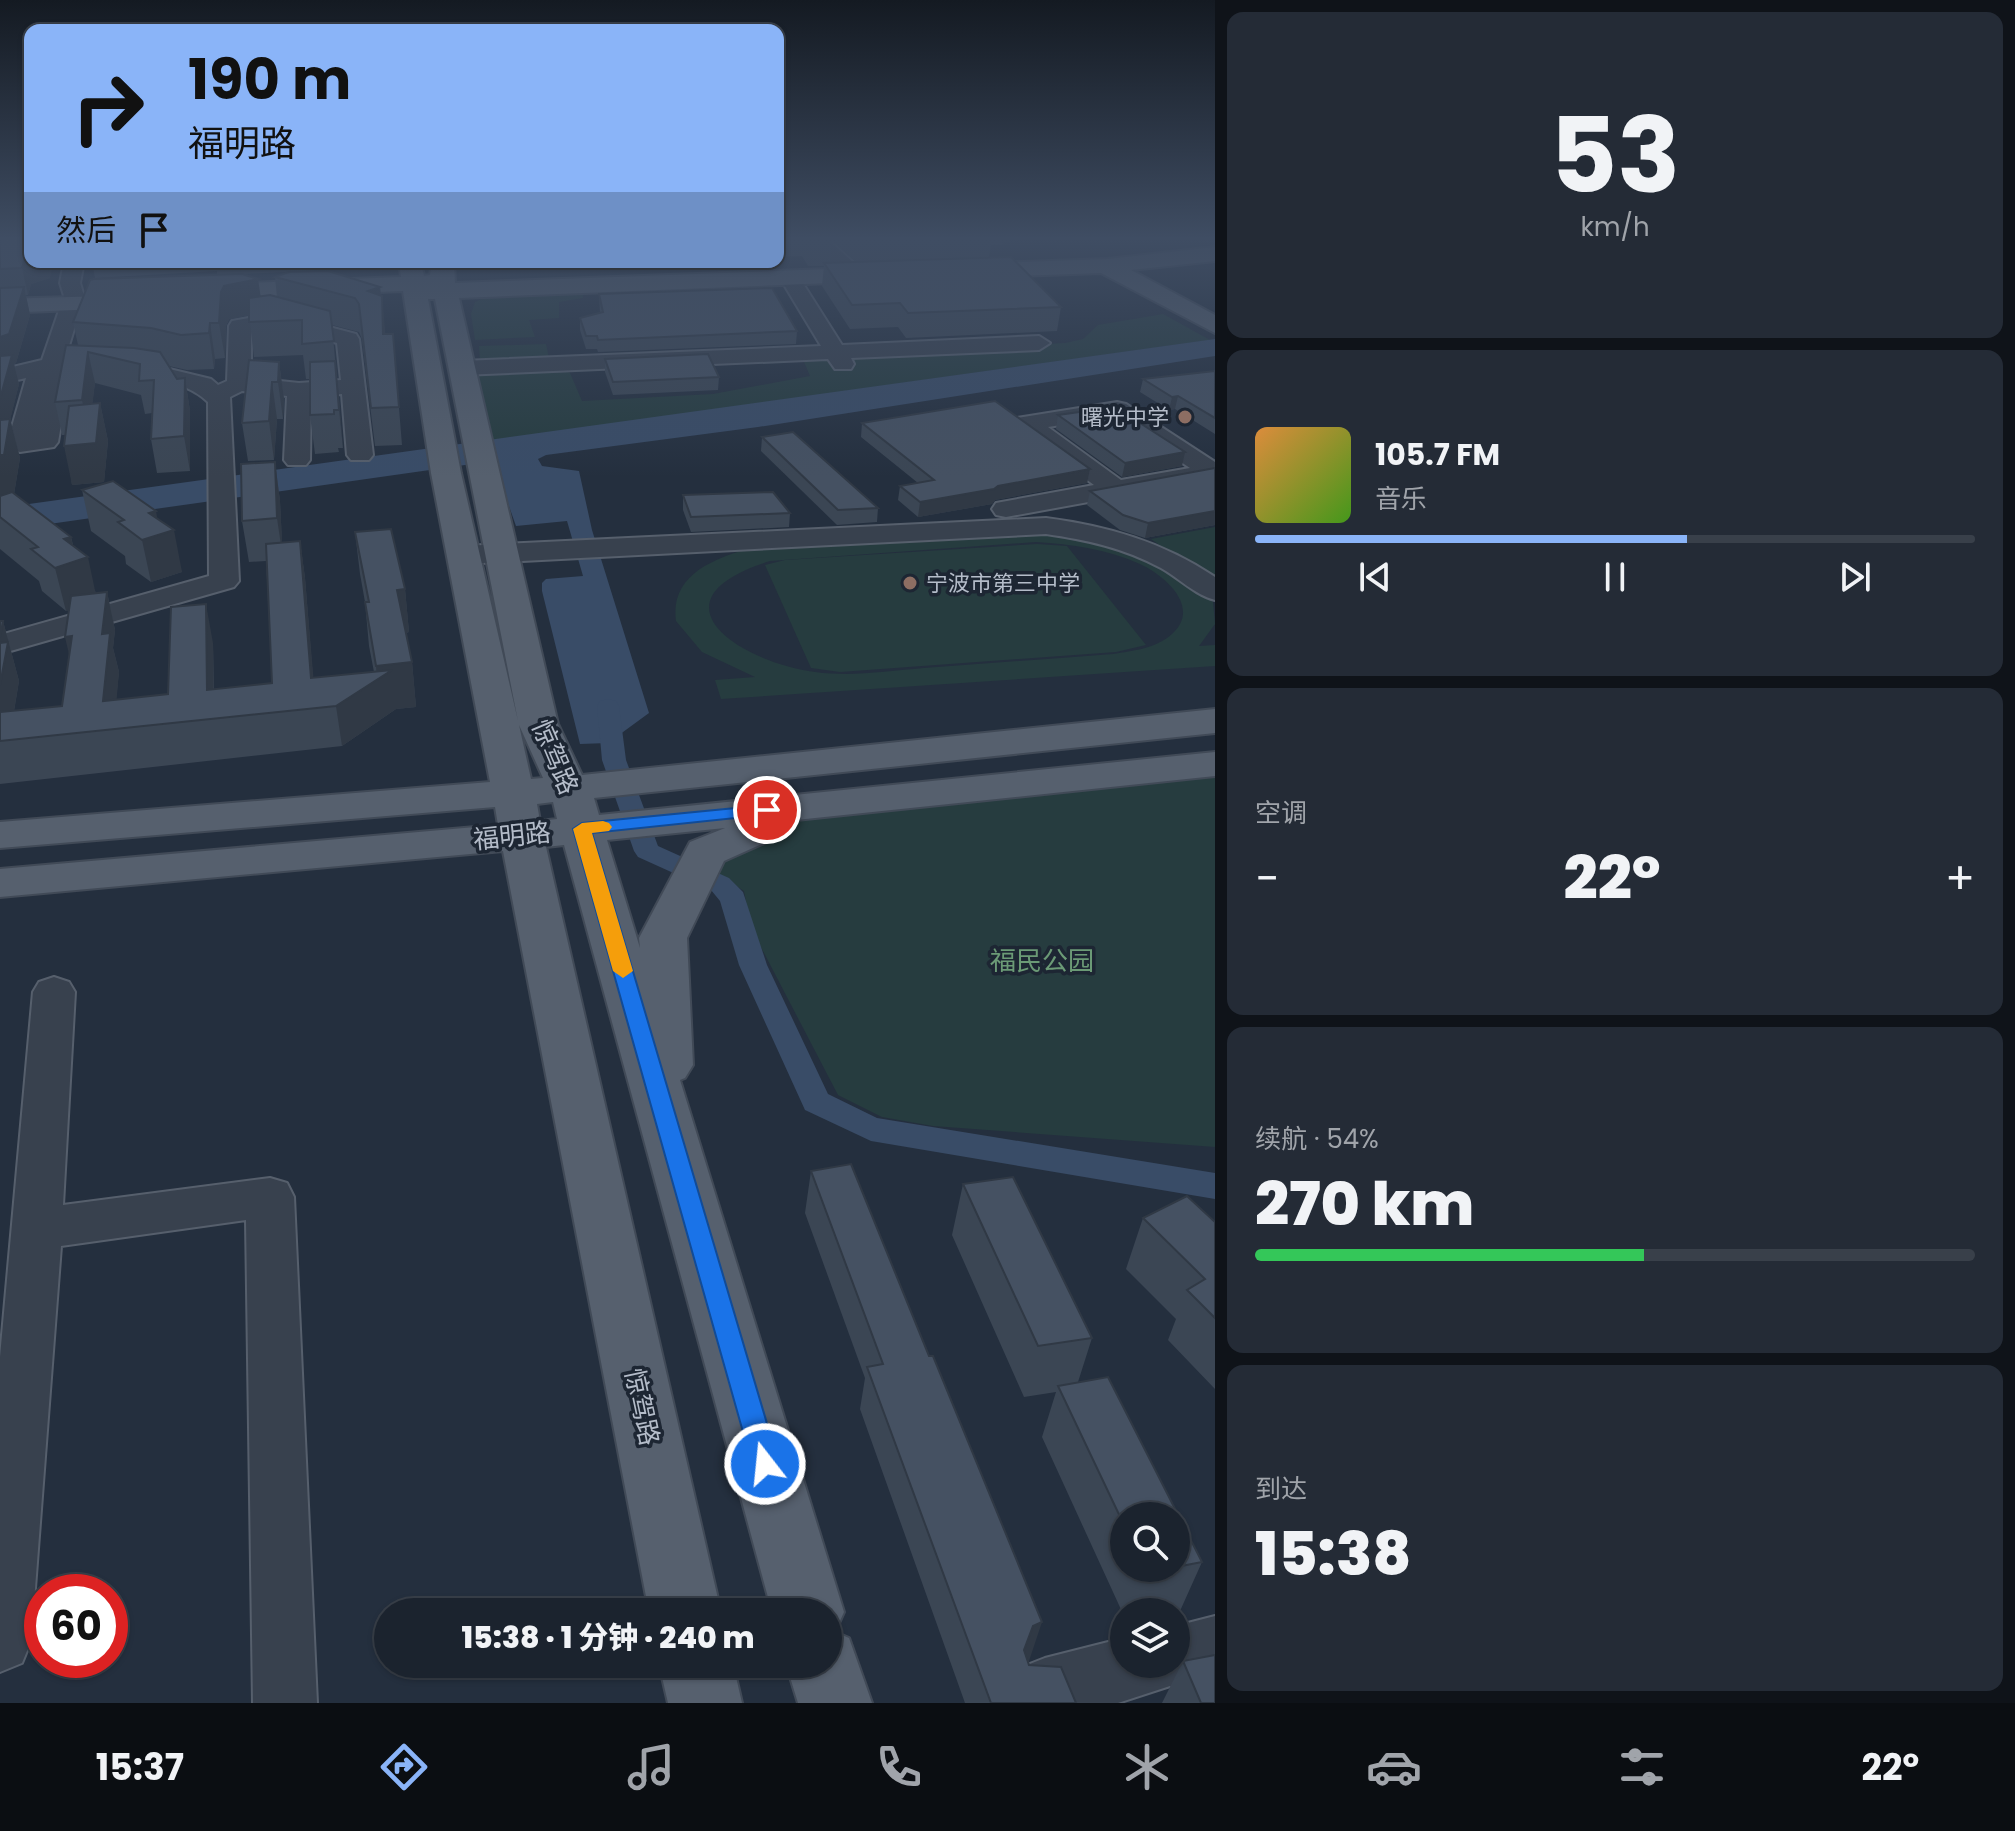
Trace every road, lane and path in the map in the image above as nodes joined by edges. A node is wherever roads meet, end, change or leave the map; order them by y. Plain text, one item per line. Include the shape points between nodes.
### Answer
1 (67, 317) edge
2 (423, 317) edge
3 (452, 317) edge
4 (814, 317) edge
5 (1039, 343) dead end
6 (839, 358) junction
7 (52, 365) junction
8 (462, 368) junction
9 (0, 377) edge
10 (239, 384) junction
11 (353, 386) junction
12 (299, 390) junction
13 (215, 395) junction
14 (10, 445) edge
15 (462, 454) junction
16 (360, 455) dead end
17 (297, 460) dead end
18 (1116, 489) junction
19 (1044, 503) junction
20 (998, 519) junction
21 (1077, 529) junction
22 (504, 553) junction
23 (1215, 591) edge
24 (0, 645) edge
25 (1215, 721) edge
26 (1215, 764) edge
27 (818, 805) junction
28 (577, 809) junction
29 (518, 815) junction
30 (0, 835) edge
31 (0, 883) edge
32 (54, 992) dead end
33 (668, 1127) junction
34 (37, 1229) junction
35 (17, 1294) edge
36 (682, 1598) edge
37 (804, 1598) edge
38 (0, 1641) edge
39 (1215, 1647) edge
40 (1190, 1653) edge
41 (1110, 1673) edge
42 (699, 1678) edge
43 (827, 1678) edge
44 (1045, 1690) edge
45 (285, 1703) edge
46 (705, 1703) edge
47 (835, 1703) edge

1 - 7 street
2 - 15 main road, 惊驾路
3 - 8 main road, 惊驾路
4 - 6 street
5 - 6 street
6 - 8 street
7 - 9 street
7 - 13 street via 157,373 203,384
7 - 14 street via 56,384 45,442
8 - 15 main road, 惊驾路
10 - 11 street via 240,326 276,319 348,339
10 - 12 street
10 - 13 street
11 - 12 street
11 - 16 street
12 - 17 street
13 - 24 street via 220,400 224,581
15 - 22 main road, 惊驾路
18 - 18 street via 1213,472 1117,409 1026,423
18 - 19 street
19 - 20 street
19 - 21 street
20 - 21 street
20 - 22 street via 854,537
21 - 23 street via 1144,547
22 - 28 main road, 惊驾路 via 538,724
22 - 29 main road, 惊驾路
25 - 28 main road, 福明路 via 674,778
26 - 27 main road, 福明路
27 - 28 main road, 福明路 via 689,818
27 - 33 main road via 706,852 663,938
28 - 29 main road, 福明路
28 - 33 main road, 惊驾路
29 - 30 main road, 福明路
29 - 31 main road, 福明路
29 - 36 main road, 惊驾路
32 - 34 street
33 - 37 main road, 惊驾路
34 - 35 street
34 - 45 street via 270,1197
35 - 38 street
39 - 40 street
41 - 44 street
42 - 46 main road
43 - 47 main road

